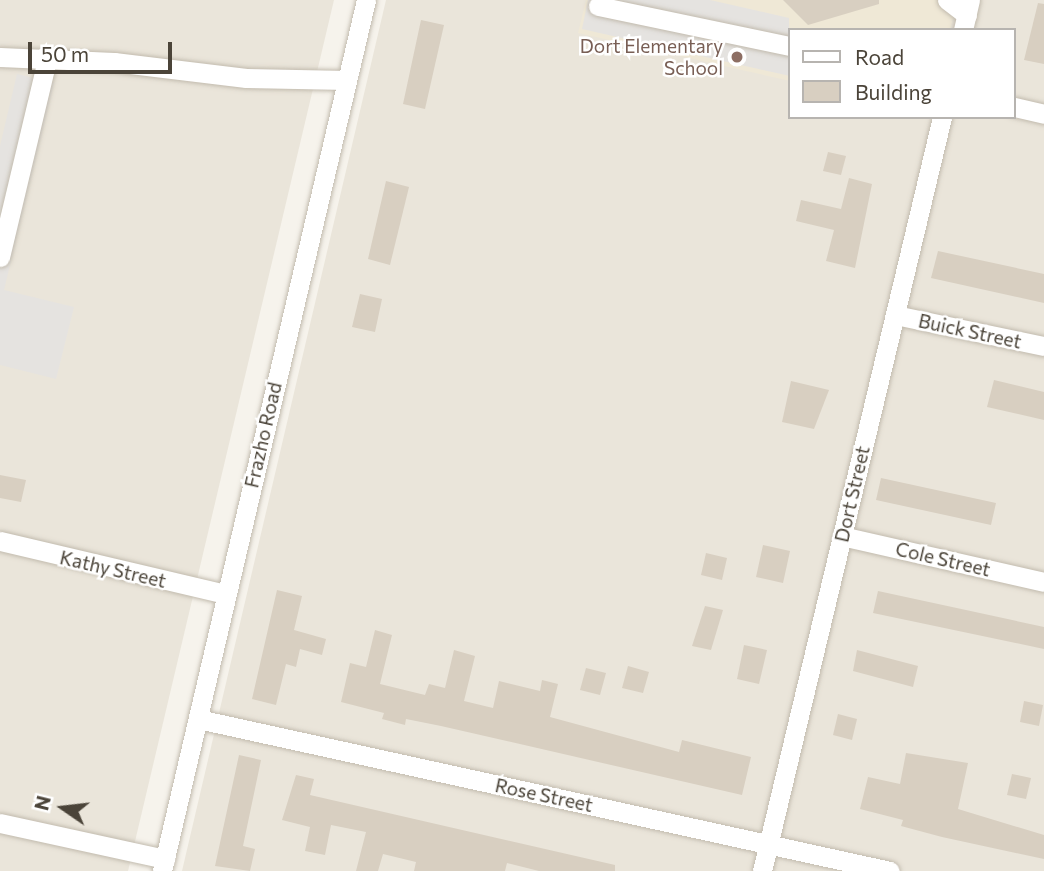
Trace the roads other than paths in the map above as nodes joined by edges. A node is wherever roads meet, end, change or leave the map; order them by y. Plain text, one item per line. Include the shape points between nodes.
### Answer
1 (366, 0) edge
2 (947, 0) edge
3 (598, 6) dead end
4 (967, 15) edge
5 (788, 46) edge
6 (0, 57) edge
7 (47, 59) junction
8 (347, 80) junction
9 (1016, 107) edge
10 (1044, 114) edge
11 (942, 119) edge
12 (0, 257) edge
13 (895, 315) junction
14 (1044, 346) edge
15 (842, 536) junction
16 (0, 541) edge
17 (1044, 582) edge
18 (226, 594) junction
19 (198, 719) junction
20 (0, 823) edge
21 (768, 844) junction
22 (164, 865) edge
23 (762, 871) edge
24 (891, 871) edge

1 - 8 street, Frazho Road
2 - 4 street
3 - 5 street
6 - 7 street
7 - 8 street via 201,70 246,78
7 - 12 street
8 - 18 street, Frazho Road
9 - 10 street
11 - 13 street, Dort Street
13 - 14 street, Buick Street
13 - 15 street, Dort Street
15 - 17 street, Cole Street
15 - 21 street, Dort Street
16 - 18 street, Kathy Street
18 - 19 street, Frazho Road
19 - 21 street, Rose Street
19 - 22 street, Frazho Road
20 - 22 street
21 - 23 street, Dort Street
21 - 24 street, Rose Street

